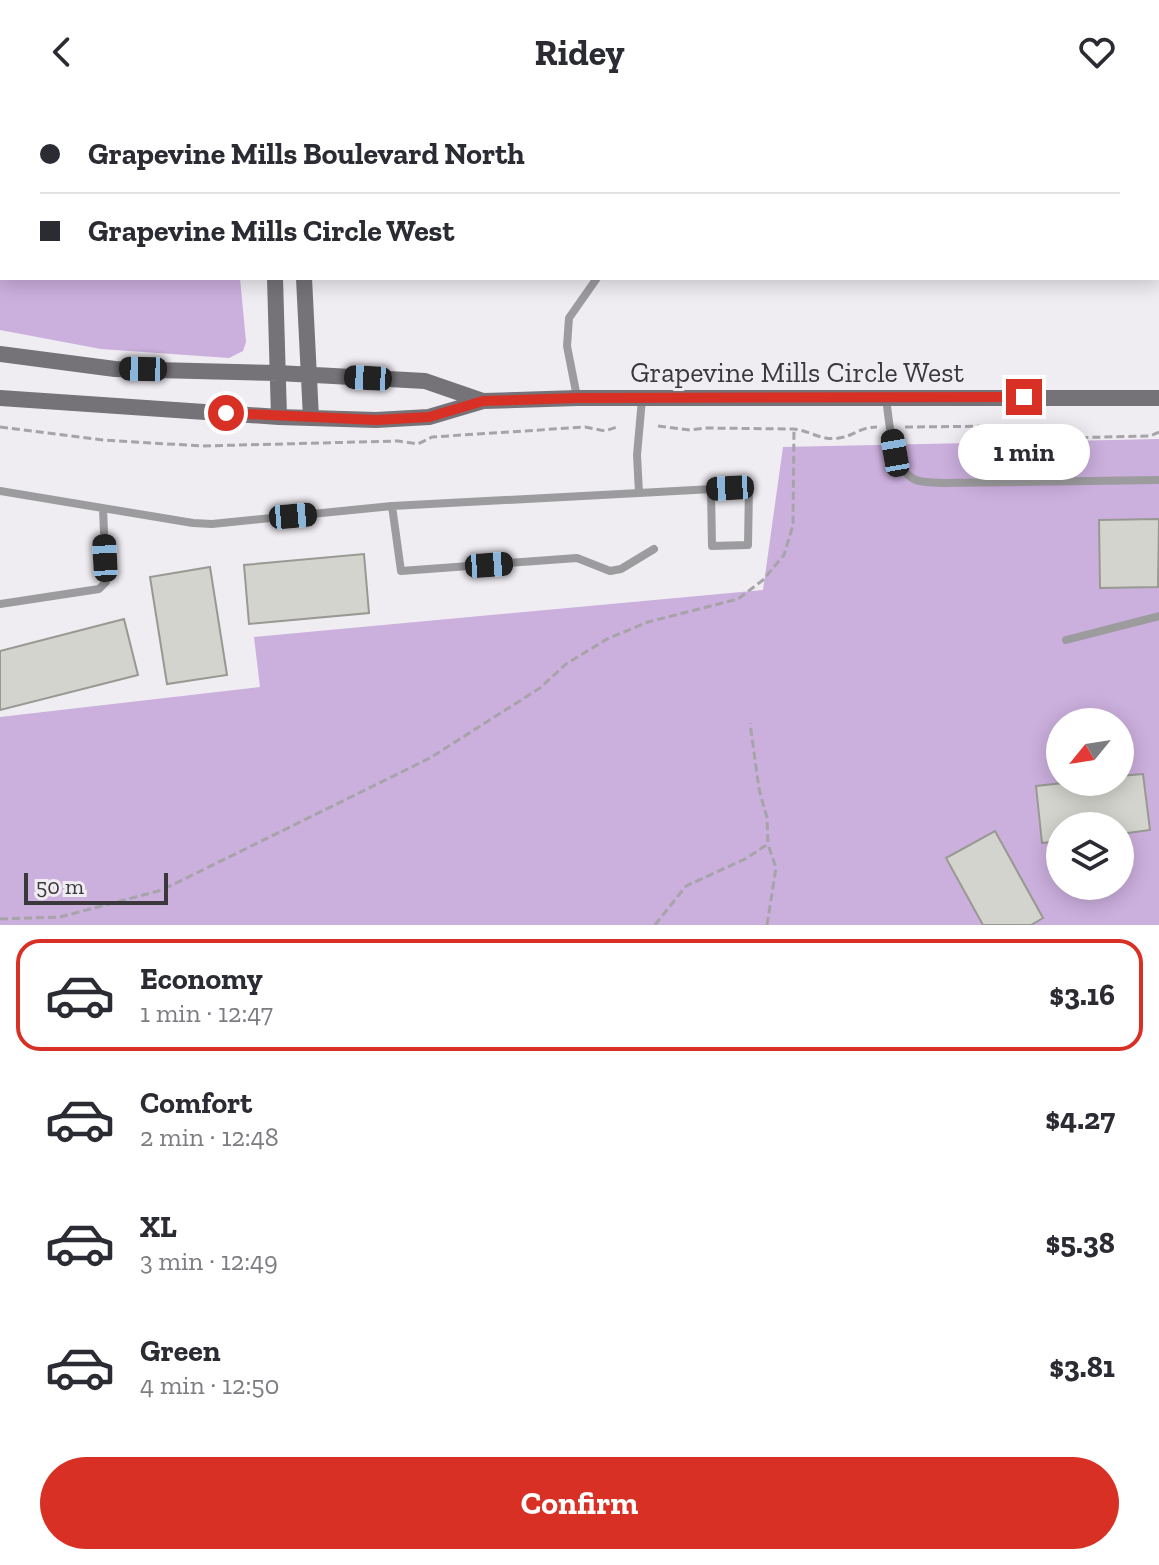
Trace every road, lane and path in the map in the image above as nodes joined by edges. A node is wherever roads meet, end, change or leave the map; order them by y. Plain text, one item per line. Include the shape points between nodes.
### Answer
1 (275, 280) edge
2 (304, 280) edge
3 (596, 280) edge
4 (0, 354) edge
5 (278, 373) junction
6 (310, 375) junction
7 (0, 398) edge
8 (577, 398) junction
9 (642, 398) junction
10 (885, 398) junction
11 (1159, 398) edge
12 (483, 401) junction
13 (279, 417) junction
14 (311, 418) junction
15 (658, 426) dead end
16 (0, 427) edge
17 (617, 427) dead end
18 (891, 428) junction
19 (794, 429) junction
20 (1159, 432) edge
21 (1159, 480) edge
22 (711, 489) junction
23 (0, 491) edge
24 (639, 493) junction
25 (392, 506) junction
26 (103, 508) junction
27 (654, 549) dead end
28 (0, 604) edge
29 (1159, 616) edge
30 (1066, 640) dead end
31 (750, 723) dead end
32 (768, 844) junction
33 (0, 919) edge
34 (655, 925) edge
35 (767, 925) edge

1 - 5 street
2 - 6 street
3 - 8 lane via 569,318 567,346
4 - 5 street, Grapevine Mills Circle West via 115,369
5 - 6 street, Grapevine Mills Circle West
5 - 13 street
6 - 12 street, Grapevine Mills Circle West via 425,381
6 - 14 street
7 - 13 street, Grapevine Mills Circle West
8 - 9 street, Grapevine Mills Circle West
8 - 12 street, Grapevine Mills Circle West
9 - 10 street, Grapevine Mills Circle West
9 - 24 lane
10 - 11 street, Grapevine Mills Circle West
10 - 18 lane
12 - 14 street, Grapevine Mills Circle West via 429,417
13 - 14 street, Grapevine Mills Circle West
15 - 19 path
16 - 17 path via 202,446 418,444 432,437
18 - 19 path via 865,427 841,438
18 - 20 path via 1002,426 1018,439
18 - 21 lane via 895,453 915,480
19 - 33 path via 793,525 784,555 738,599 648,622 607,639 430,758 162,890 60,917
22 - 22 lane via 749,487 748,545 712,546
22 - 24 lane
23 - 26 lane
24 - 25 lane
25 - 26 lane via 212,524
25 - 27 lane via 401,571 577,558 610,571
26 - 28 lane via 106,582 99,589
29 - 30 lane
31 - 32 path
32 - 34 path via 686,886
32 - 35 path via 776,868

